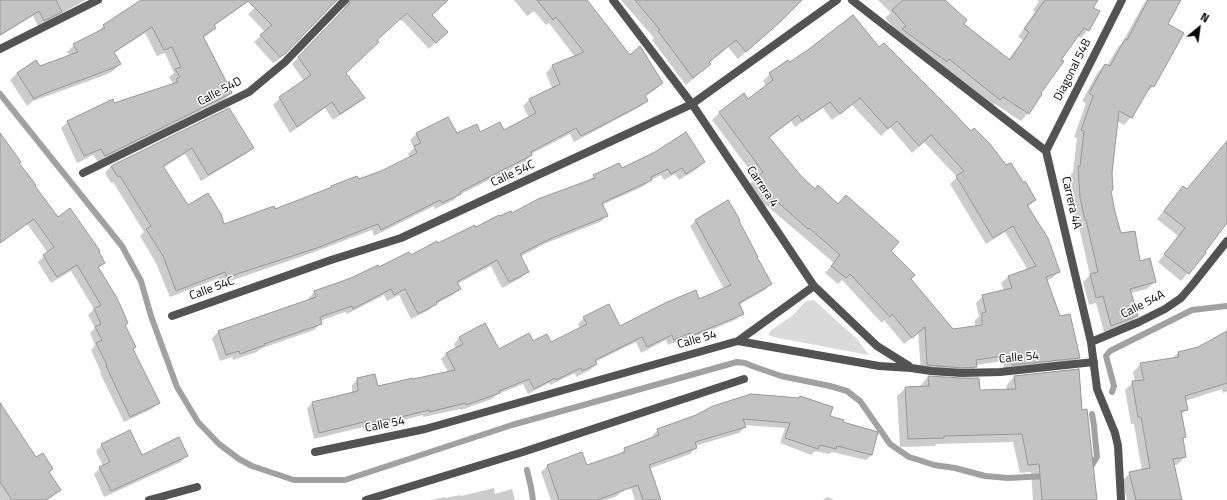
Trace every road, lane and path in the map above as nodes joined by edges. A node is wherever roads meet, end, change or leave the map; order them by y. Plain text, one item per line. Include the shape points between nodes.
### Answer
1 (98, 0) edge
2 (345, 0) edge
3 (613, 0) edge
4 (837, 0) edge
5 (852, 0) edge
6 (1122, 0) edge
7 (0, 49) edge
8 (692, 104) junction
9 (1046, 151) junction
10 (83, 173) dead end
11 (1227, 241) edge
12 (814, 286) junction
13 (172, 316) dead end
14 (738, 341) junction
15 (1091, 342) junction
16 (1094, 362) junction
17 (911, 368) junction
18 (744, 379) dead end
19 (315, 452) dead end
20 (197, 487) dead end
21 (148, 500) edge
22 (366, 500) edge
23 (1121, 500) edge

1 - 7 street
2 - 10 street, Calle 54D via 285,62 248,92
3 - 8 street, Carrera 4
4 - 8 street, Calle 54C
5 - 9 street
6 - 9 street, Diagonal 54B
8 - 12 street, Carrera 4
8 - 13 street, Calle 54C via 401,238
9 - 15 street, Carrera 4A
11 - 15 street, Calle 54A via 1181,298 1166,309
12 - 14 street
12 - 17 street, Carrera 4 via 877,346
14 - 17 street, Calle 54 via 879,366
14 - 19 street, Calle 54 via 425,429
15 - 16 street, Carrera 4A
16 - 17 street, Calle 54 via 1000,372 962,373
16 - 23 street, Carrera 4A via 1097,388 1118,446
18 - 22 street via 523,452
20 - 21 street

